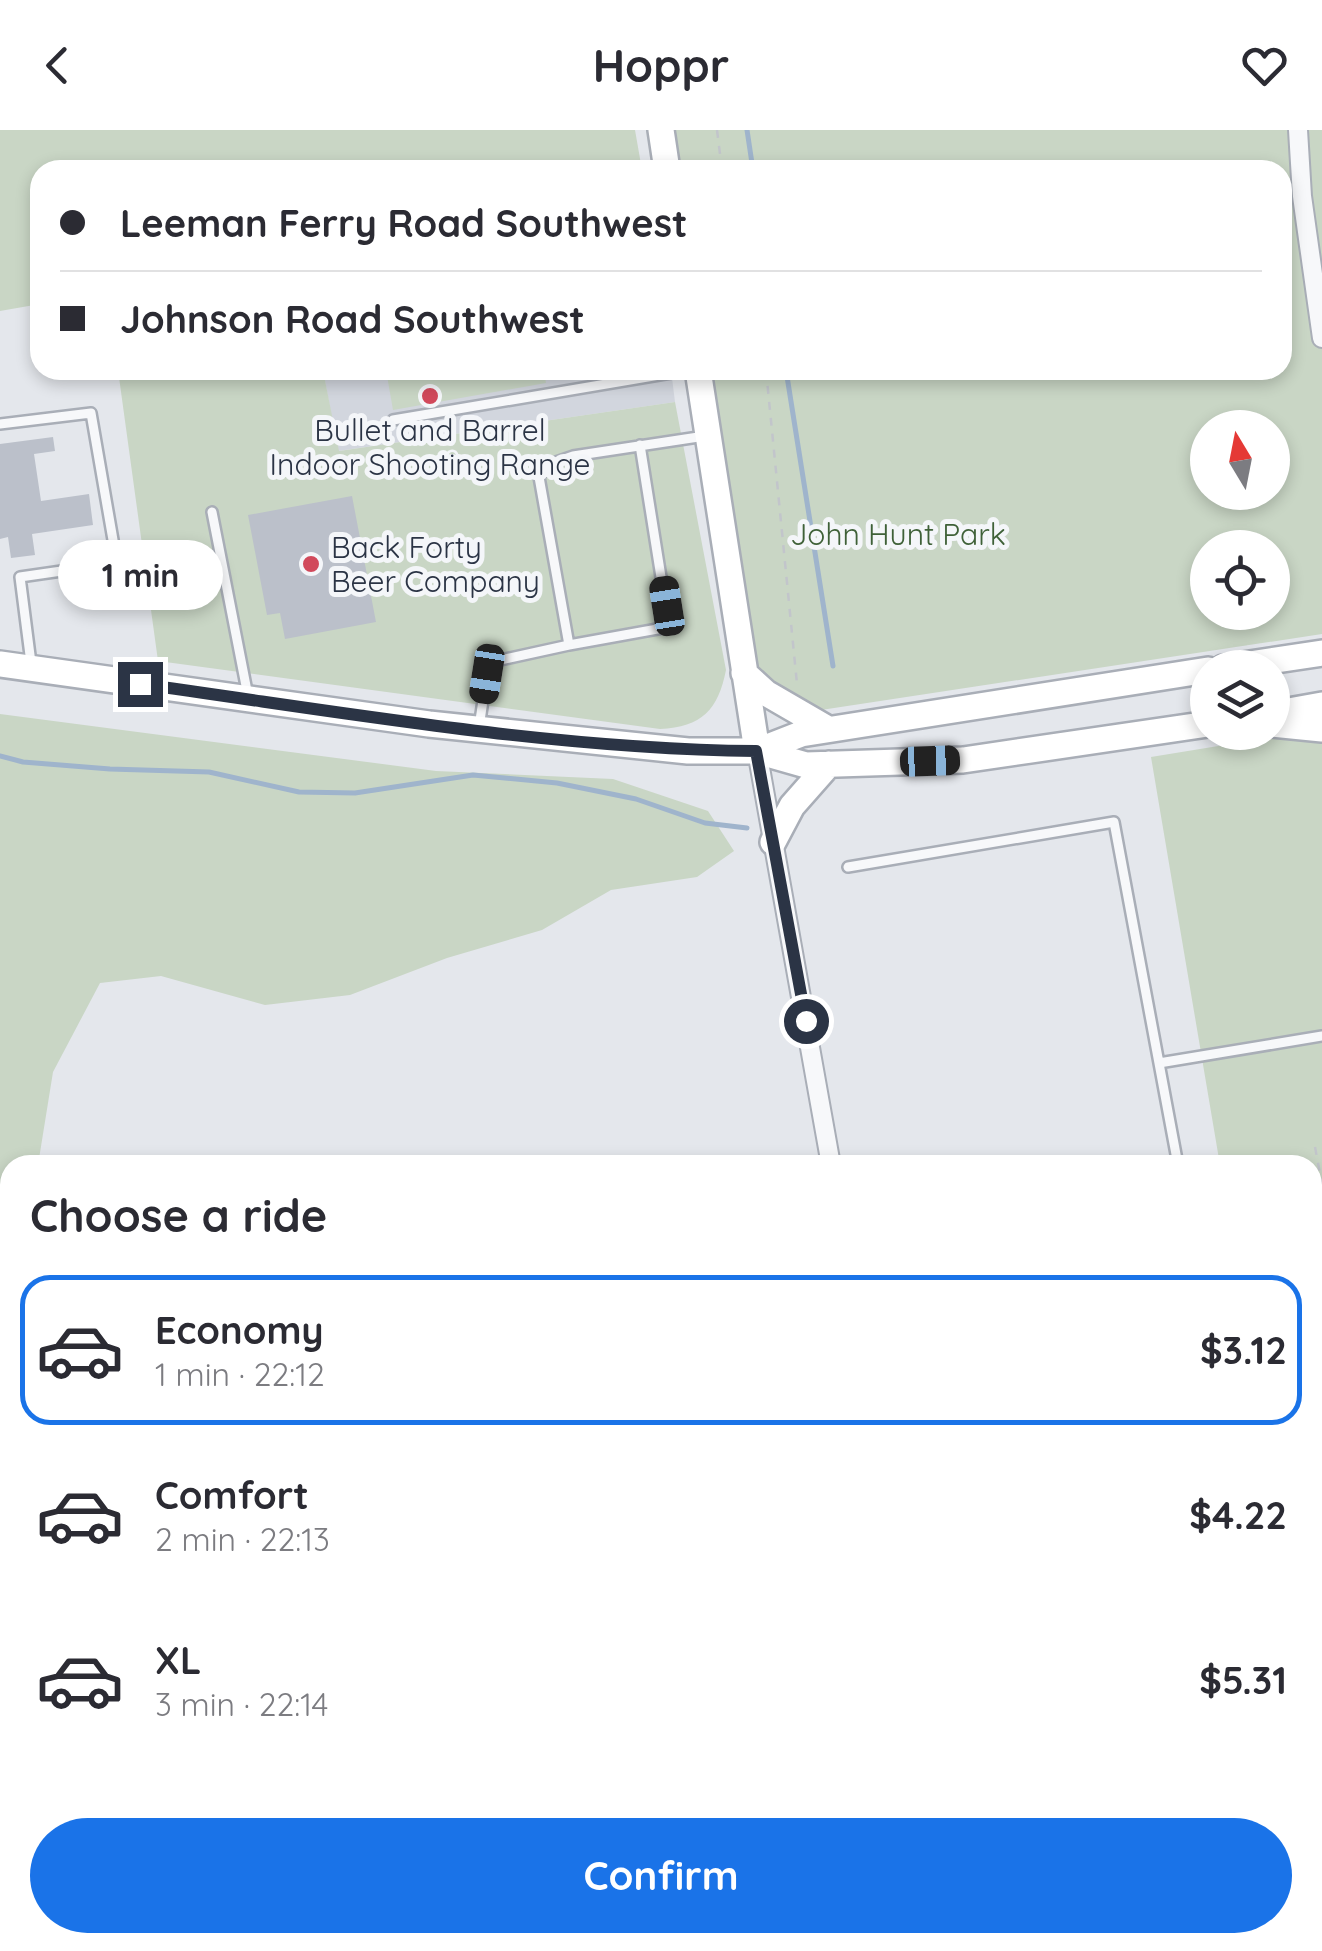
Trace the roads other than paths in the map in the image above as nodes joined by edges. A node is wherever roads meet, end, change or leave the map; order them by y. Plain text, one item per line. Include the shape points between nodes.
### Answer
1 (660, 130) edge
2 (1298, 130) edge
3 (664, 160) edge
4 (1322, 338) edge
5 (629, 380) edge
6 (700, 380) edge
7 (393, 420) dead end
8 (0, 424) edge
9 (708, 436) junction
10 (640, 446) junction
11 (212, 512) dead end
12 (568, 645) junction
13 (1322, 653) edge
14 (1290, 658) edge
15 (0, 664) edge
16 (31, 668) junction
17 (1190, 673) edge
18 (744, 674) junction
19 (249, 698) junction
20 (1322, 706) edge
21 (1290, 711) edge
22 (1290, 726) edge
23 (1190, 727) edge
24 (478, 729) junction
25 (828, 729) junction
26 (1322, 730) edge
27 (756, 751) junction
28 (829, 764) junction
29 (773, 842) junction
30 (848, 868) dead end
31 (1322, 1036) edge
32 (1159, 1063) junction
33 (830, 1155) edge
34 (1176, 1155) edge

1 - 3 street
2 - 4 street
5 - 7 lane
6 - 9 street
8 - 16 lane via 91,414 117,563 20,577
9 - 10 lane
9 - 18 street
10 - 12 lane via 573,456 548,465 539,477
10 - 12 lane via 668,621 663,628
11 - 19 lane
12 - 24 lane via 496,660 487,674
13 - 14 street
15 - 16 street
16 - 19 street
17 - 25 street
18 - 25 street
18 - 27 street
19 - 24 street
20 - 21 street
22 - 26 street
23 - 28 street via 963,760
24 - 27 street
25 - 27 street
27 - 28 street via 806,765
27 - 29 street
28 - 29 street via 792,806
29 - 33 street
30 - 32 lane via 1114,822
31 - 32 lane
32 - 34 lane

